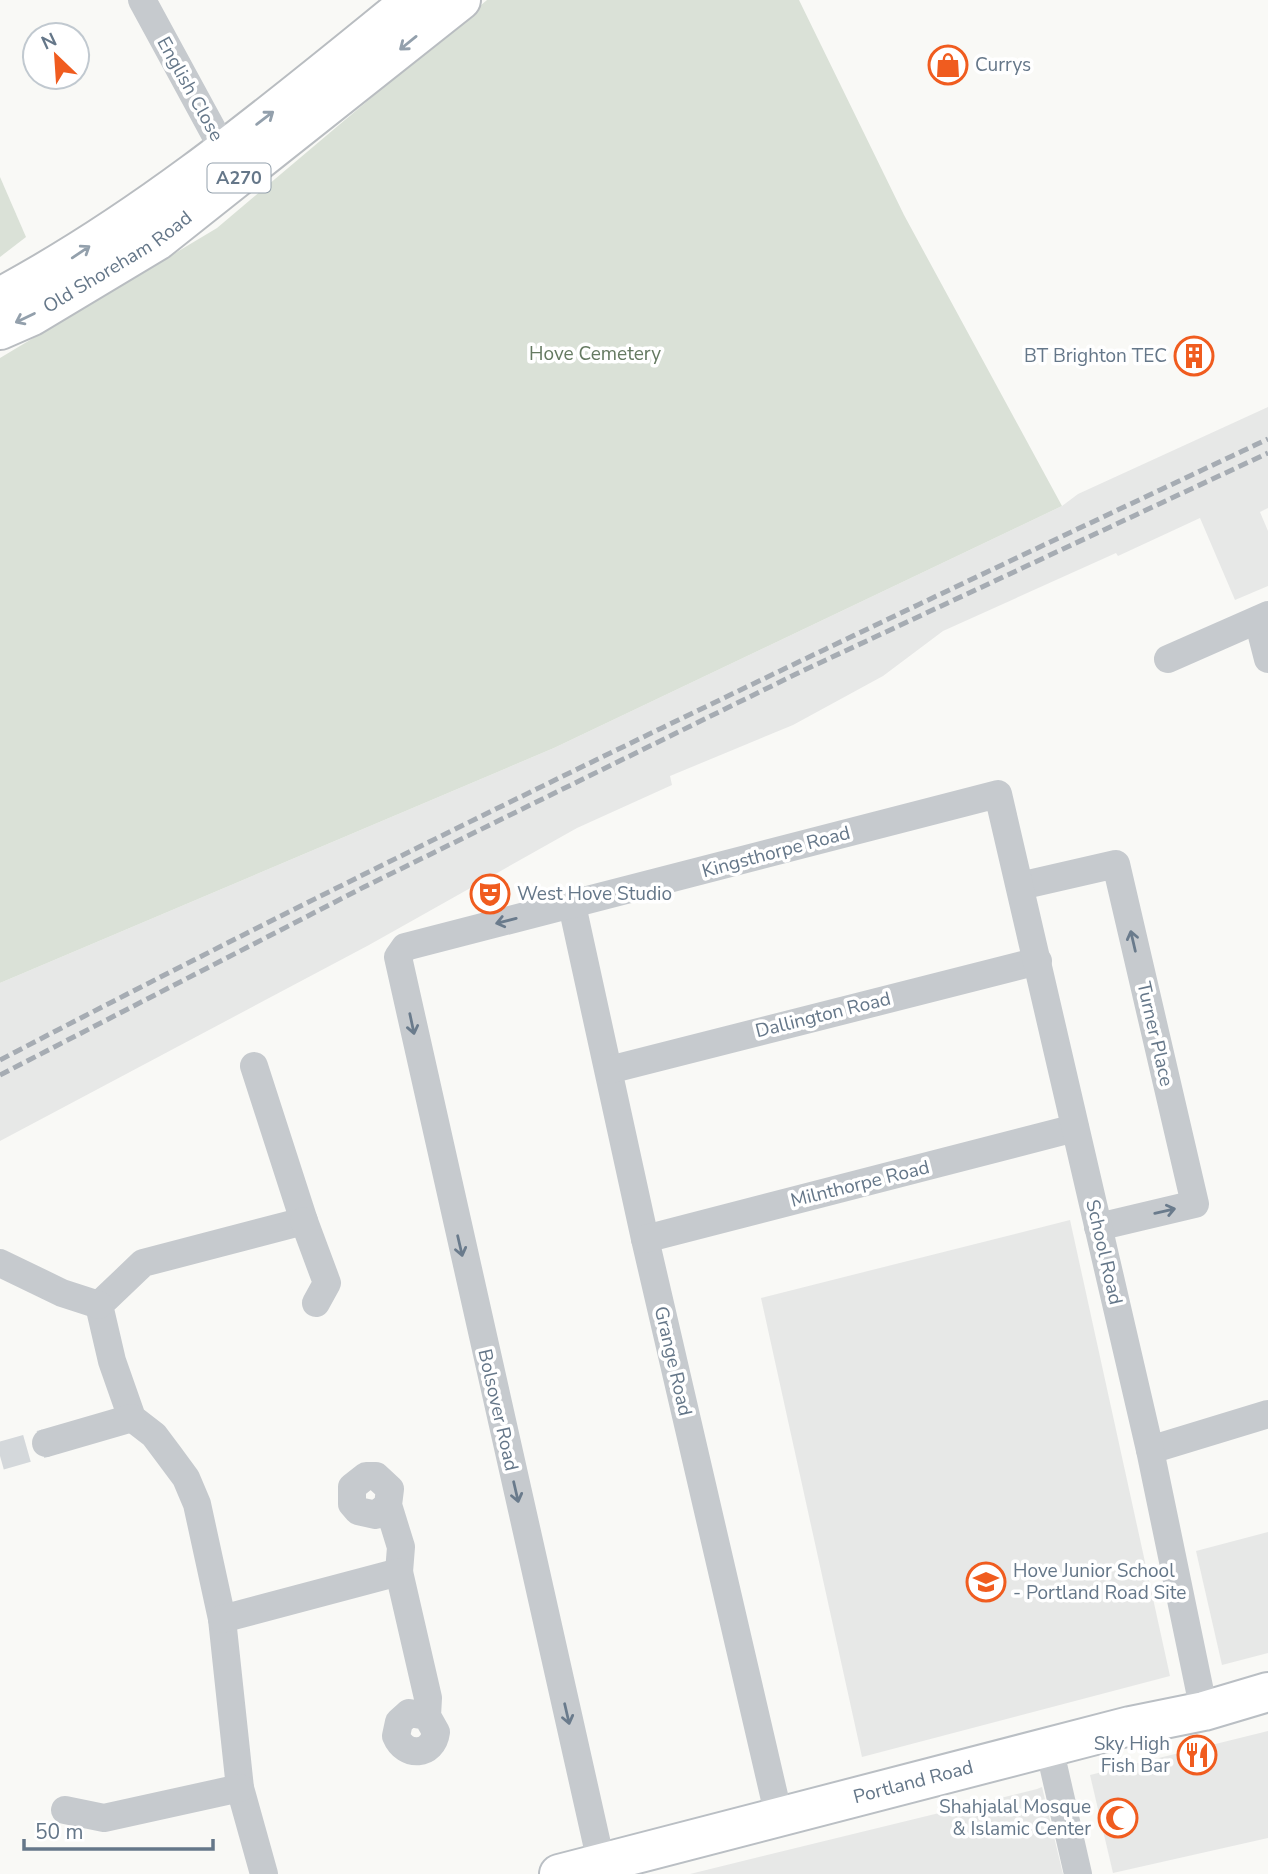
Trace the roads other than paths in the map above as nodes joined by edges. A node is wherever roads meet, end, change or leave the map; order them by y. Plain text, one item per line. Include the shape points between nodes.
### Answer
1 (142, 0) edge
2 (412, 0) edge
3 (461, 0) edge
4 (233, 162) junction
5 (0, 297) edge
6 (0, 330) edge
7 (1263, 617) edge
8 (1168, 659) dead end
9 (1268, 659) edge
10 (998, 794) joint
11 (1020, 886) junction
12 (572, 905) junction
13 (398, 957) joint
14 (1038, 961) junction
15 (254, 1066) dead end
16 (609, 1070) junction
17 (1075, 1128) junction
18 (304, 1221) junction
19 (1098, 1227) junction
20 (645, 1239) junction
21 (0, 1263) edge
22 (316, 1303) dead end
23 (99, 1305) junction
24 (1268, 1414) edge
25 (132, 1418) junction
26 (46, 1443) tunnel mouth
27 (1150, 1450) junction
28 (388, 1505) dead end
29 (399, 1572) junction
30 (222, 1619) junction
31 (1268, 1692) edge
32 (1203, 1711) junction
33 (427, 1716) dead end
34 (1049, 1747) junction
35 (240, 1788) junction
36 (65, 1810) dead end
37 (779, 1816) junction
38 (601, 1862) junction
39 (264, 1874) edge
40 (559, 1874) edge
41 (1078, 1874) edge

1 - 4 street, English Close
4 -> 2 main road, Old Shoreham Road / A270
3 -> 4 main road, Old Shoreham Road / A270
5 -> 4 main road, Old Shoreham Road / A270 via 79,253 168,194
4 -> 6 main road, Old Shoreham Road / A270 via 157,241 32,316
7 - 8 street
7 - 9 street
10 - 11 street, School Road
10 - 12 street, Kingsthorpe Road
11 - 14 street, School Road
19 -> 11 street, Turner Place via 1195,1204 1116,864
12 -> 13 street, Kingsthorpe Road via 405,947
12 - 16 street, Grange Road
13 -> 38 street, Bolsover Road
14 - 16 street, Dallington Road
14 - 17 street, School Road
15 - 18 street
16 - 20 street, Grange Road
17 - 19 street, School Road
17 - 20 street, Milnthorpe Road
18 - 22 street via 327,1283
18 - 23 street via 143,1262
19 - 27 street, School Road
20 - 37 street, Grange Road
21 - 23 street
23 - 25 street
24 - 27 street
25 - 26 street
25 - 30 street via 154,1436 186,1478 197,1504
27 - 32 street, School Road
28 - 29 street via 401,1547
29 - 30 street
29 - 33 street via 428,1698
30 - 35 street
31 - 32 main road, Portland Road
32 - 34 main road, Portland Road
34 - 37 main road, Portland Road
34 - 41 street
35 - 36 street via 104,1818
35 - 39 street
37 - 38 main road, Portland Road
38 - 40 main road, Portland Road

